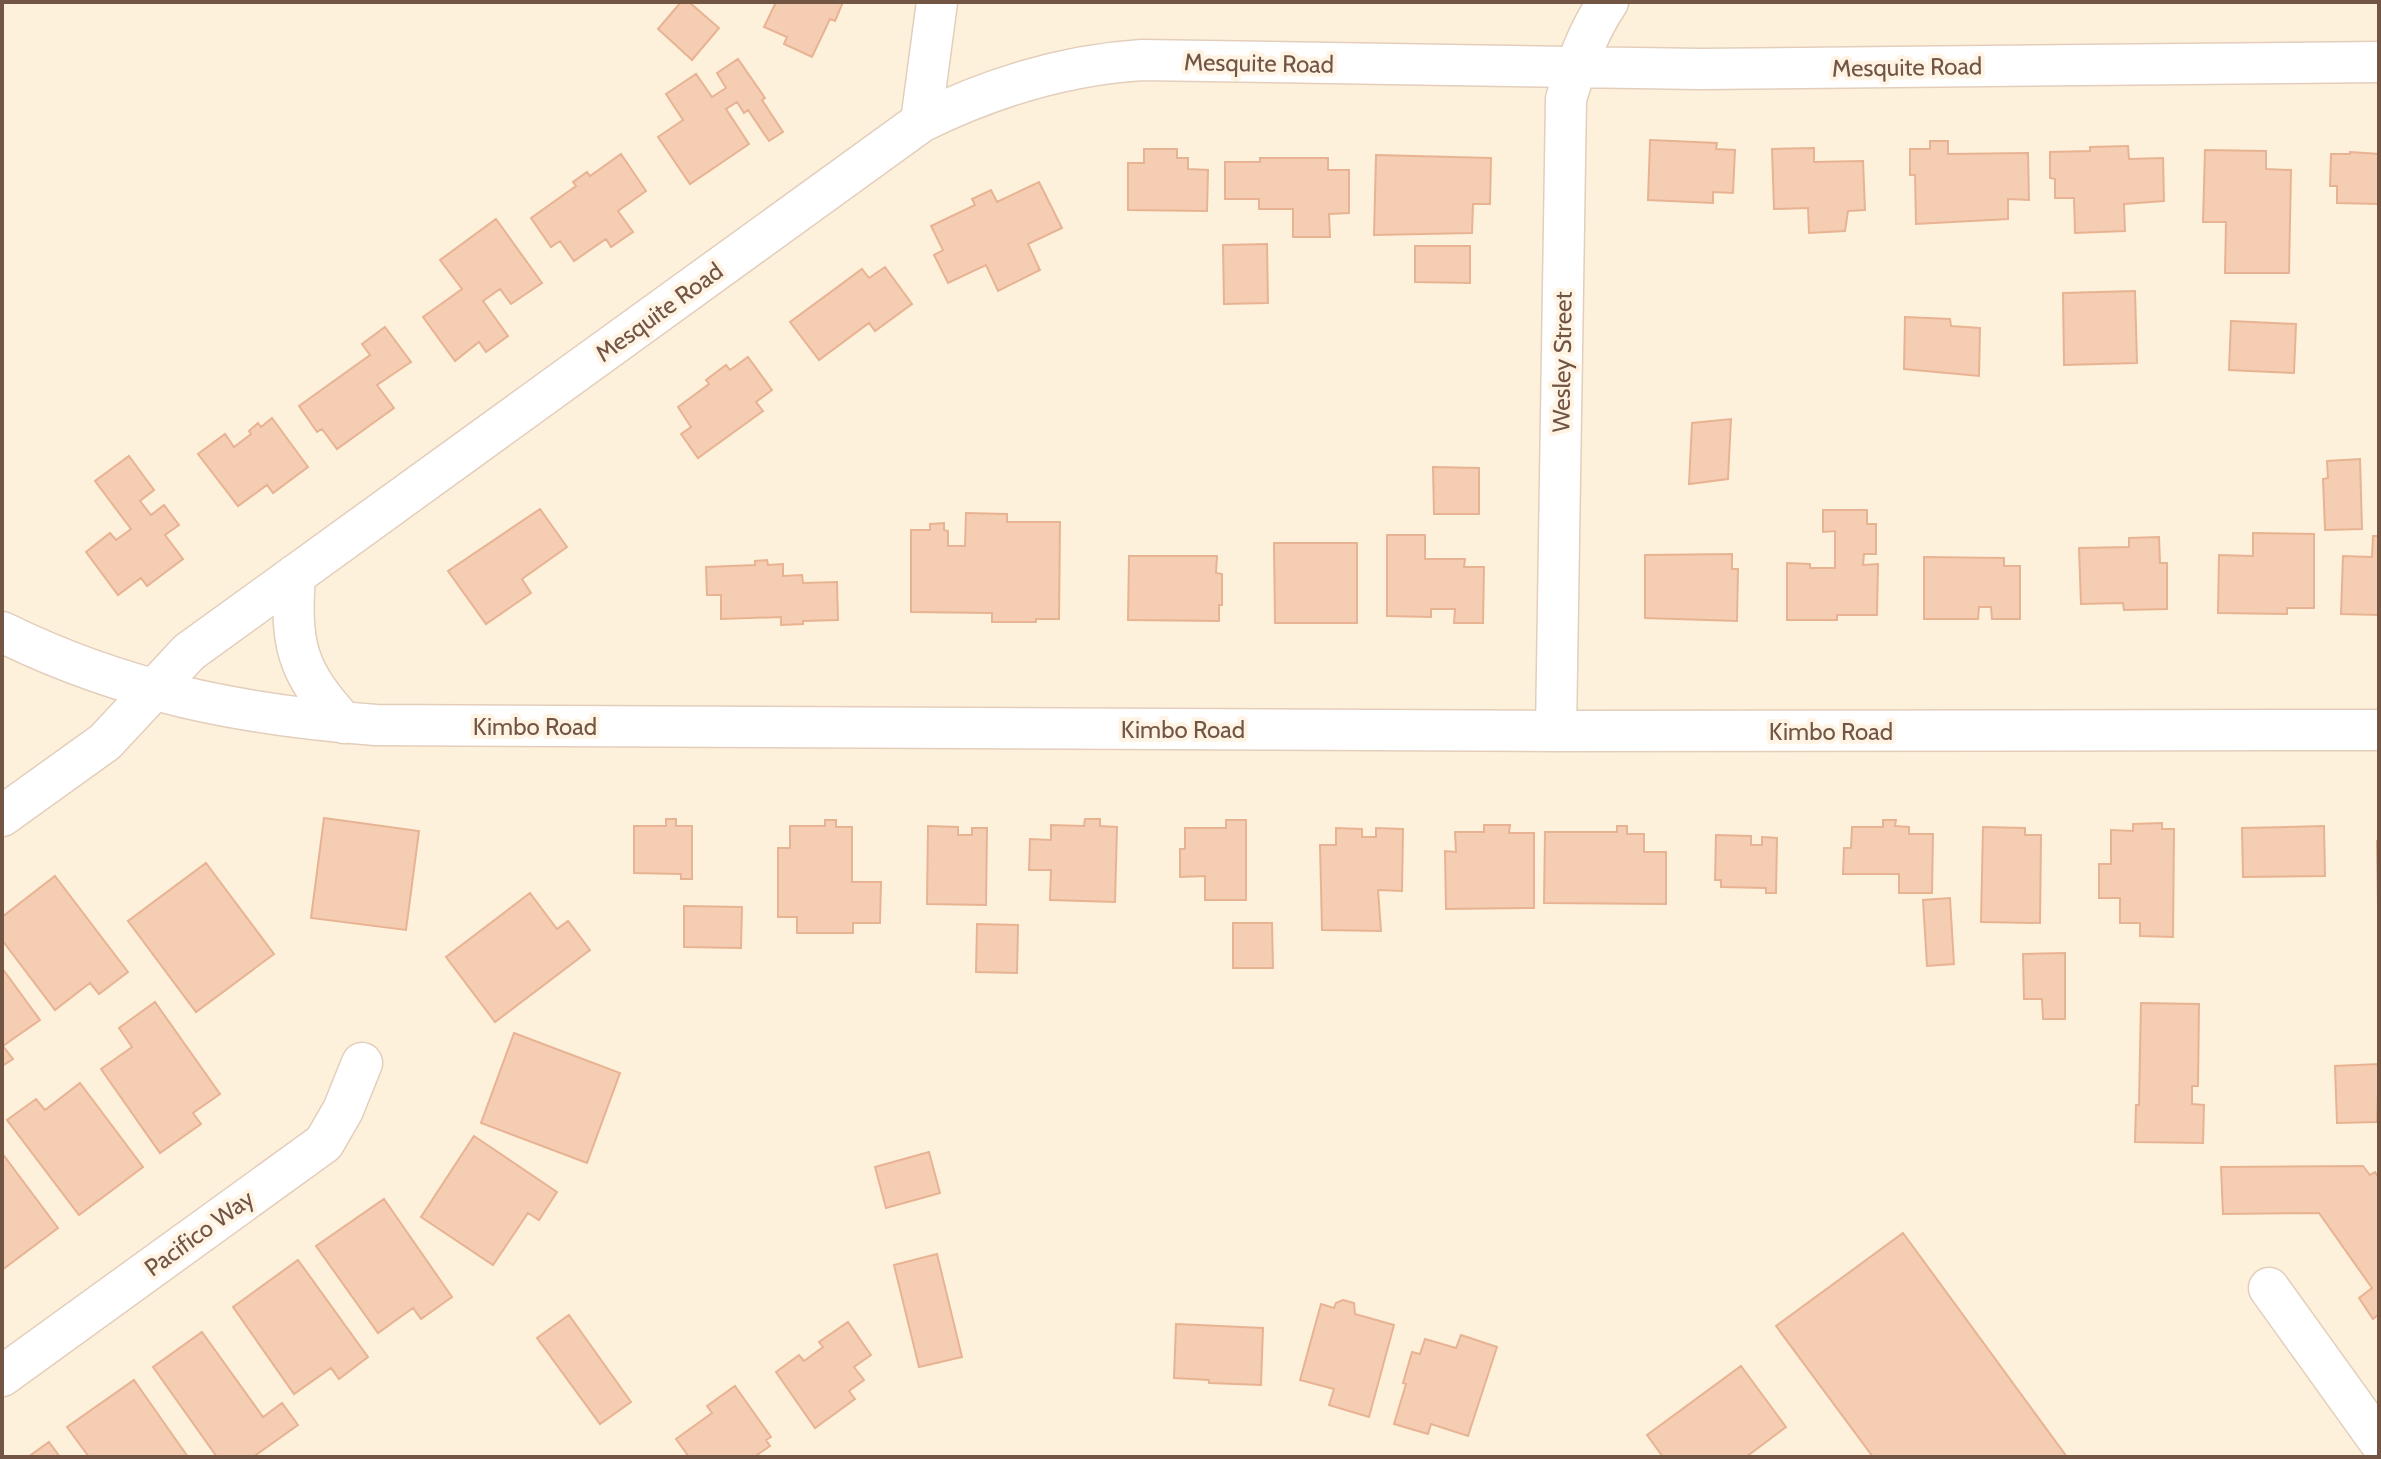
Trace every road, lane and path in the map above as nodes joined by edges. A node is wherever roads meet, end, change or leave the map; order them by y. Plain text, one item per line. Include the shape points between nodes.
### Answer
1 (937, 2) edge
2 (1608, 2) edge
3 (2379, 62) edge
4 (1575, 68) junction
5 (921, 122) junction
6 (295, 575) junction
7 (2, 632) edge
8 (154, 690) junction
9 (344, 723) junction
10 (2379, 730) edge
11 (1556, 731) junction
12 (2, 816) edge
13 (362, 1063) dead end
14 (2269, 1288) dead end
15 (2, 1376) edge
16 (2379, 1441) edge

1 - 5 street
2 - 4 street, Wesley Street
3 - 4 street, Mesquite Road
4 - 5 street, Mesquite Road via 1102,63 1024,80
4 - 11 street, Wesley Street via 1566,99
5 - 6 street, Mesquite Road
6 - 8 street, Mesquite Road via 189,652
6 - 9 street via 292,617 298,656 306,676
7 - 8 street, Kimbo Road via 85,668
8 - 9 street, Kimbo Road via 258,714
8 - 12 street, Mesquite Road via 105,742
9 - 11 street, Kimbo Road
10 - 11 street, Kimbo Road
13 - 15 street, Pacifico Way via 324,1143
14 - 16 street

